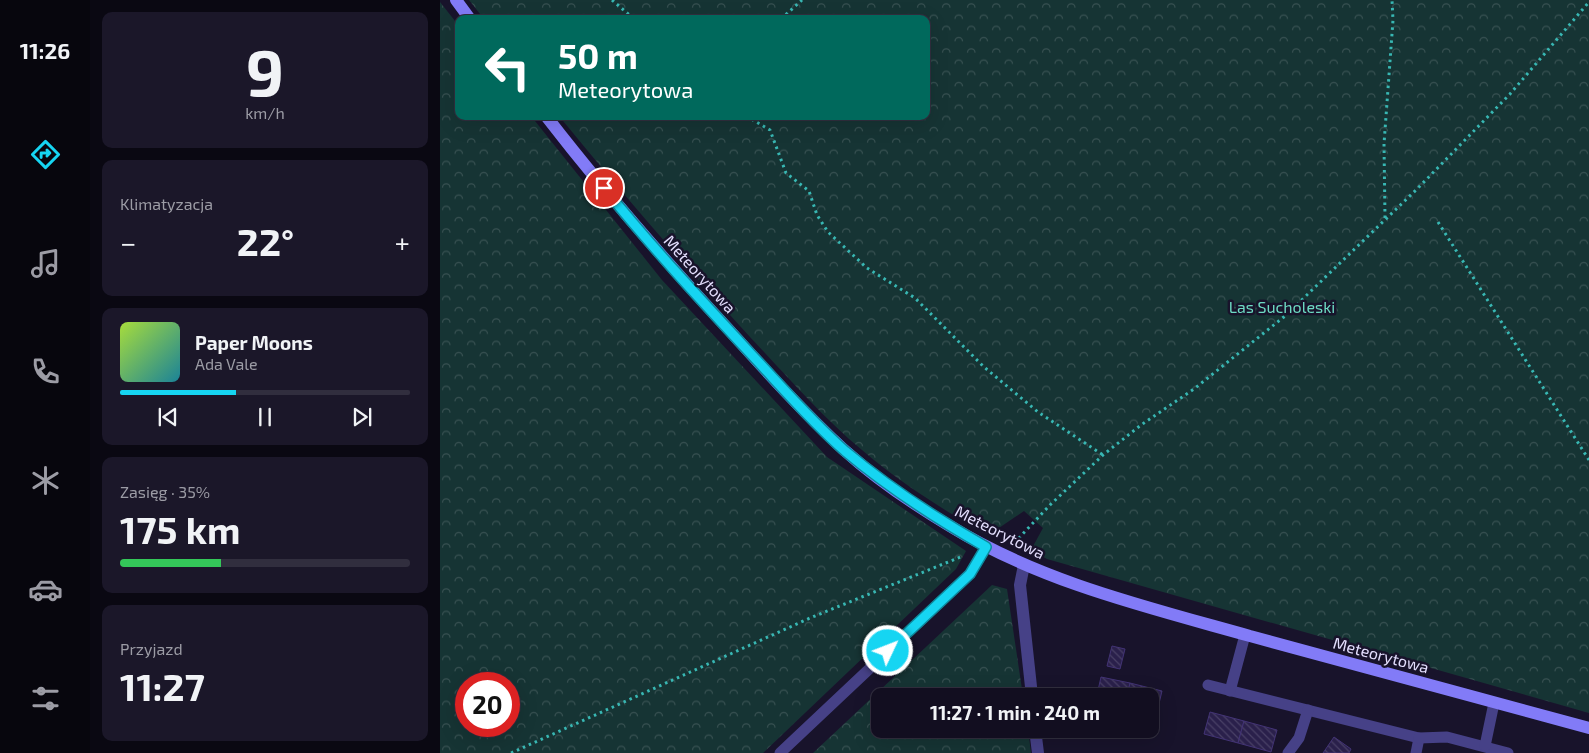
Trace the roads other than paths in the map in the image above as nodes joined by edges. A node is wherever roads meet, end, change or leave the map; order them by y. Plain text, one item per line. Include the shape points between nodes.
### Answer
1 (456, 0) edge
2 (467, 15) edge
3 (549, 120) edge
4 (986, 547) junction
5 (1024, 565) junction
6 (1244, 636) junction
7 (1208, 685) dead end
8 (1031, 688) edge
9 (1230, 691) junction
10 (1494, 703) junction
11 (1308, 710) junction
12 (1589, 728) edge
13 (1036, 738) edge
14 (1419, 738) junction
15 (1485, 746) junction
16 (780, 753) edge
17 (1038, 753) edge
18 (1288, 753) edge
19 (1416, 753) edge
20 (1508, 753) edge

1 - 2 street
3 - 4 street, Meteorytowa via 638,230 819,426 892,488
4 - 5 street, Meteorytowa
4 - 16 lane via 970,574
5 - 6 street, Meteorytowa via 1096,591
5 - 8 street via 1020,585
6 - 9 lane
6 - 10 street, Meteorytowa
7 - 9 lane
9 - 11 lane
10 - 12 street, Meteorytowa
10 - 15 lane
11 - 14 lane
11 - 18 lane via 1299,738
13 - 17 street
14 - 15 lane via 1447,737
14 - 19 lane
15 - 20 lane

